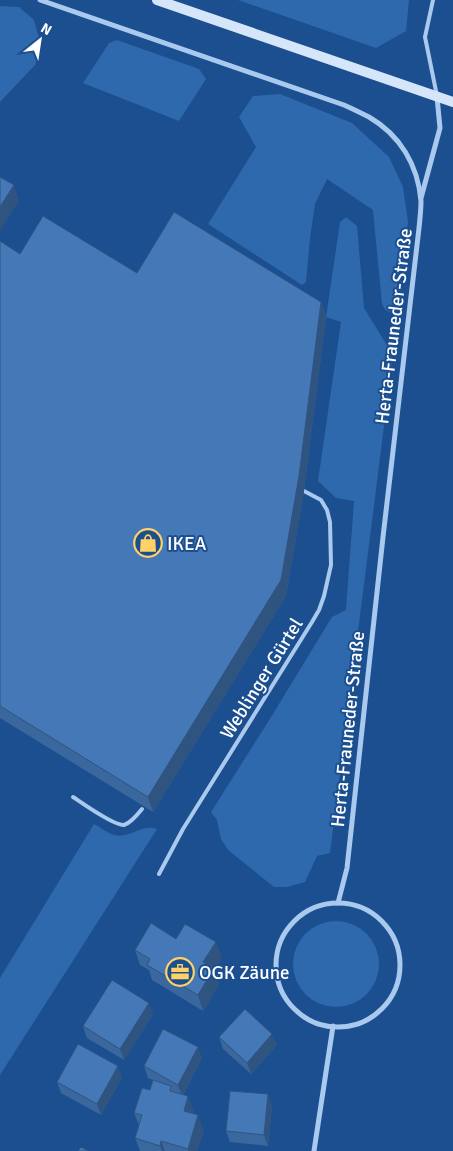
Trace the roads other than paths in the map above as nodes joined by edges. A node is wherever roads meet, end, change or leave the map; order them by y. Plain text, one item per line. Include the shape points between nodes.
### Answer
1 (40, 0) edge
2 (157, 0) edge
3 (433, 0) edge
4 (437, 96) junction
5 (453, 102) edge
6 (421, 201) junction
7 (304, 491) dead end
8 (73, 797) dead end
9 (142, 809) edge
10 (158, 874) dead end
11 (338, 902) junction
12 (333, 1026) junction
13 (314, 1151) edge

1 - 6 street, Herta-Frauneder-Straße via 336,102 370,118 393,135 406,152 416,175
2 - 4 main road
3 - 4 lane via 425,37
4 - 5 main road
4 - 6 street via 440,128
6 - 11 street, Herta-Frauneder-Straße via 347,868
7 - 10 lane, Weblinger Gürtel via 321,500 330,522 331,564 319,610
8 - 9 lane via 121,824
11 - 12 street via 318,906 301,915 287,929 278,948 276,970 282,991 294,1008 312,1021
11 - 12 street via 357,906 380,920 396,942 400,960 399,978 393,995 382,1009 368,1020 351,1026
12 - 13 street

